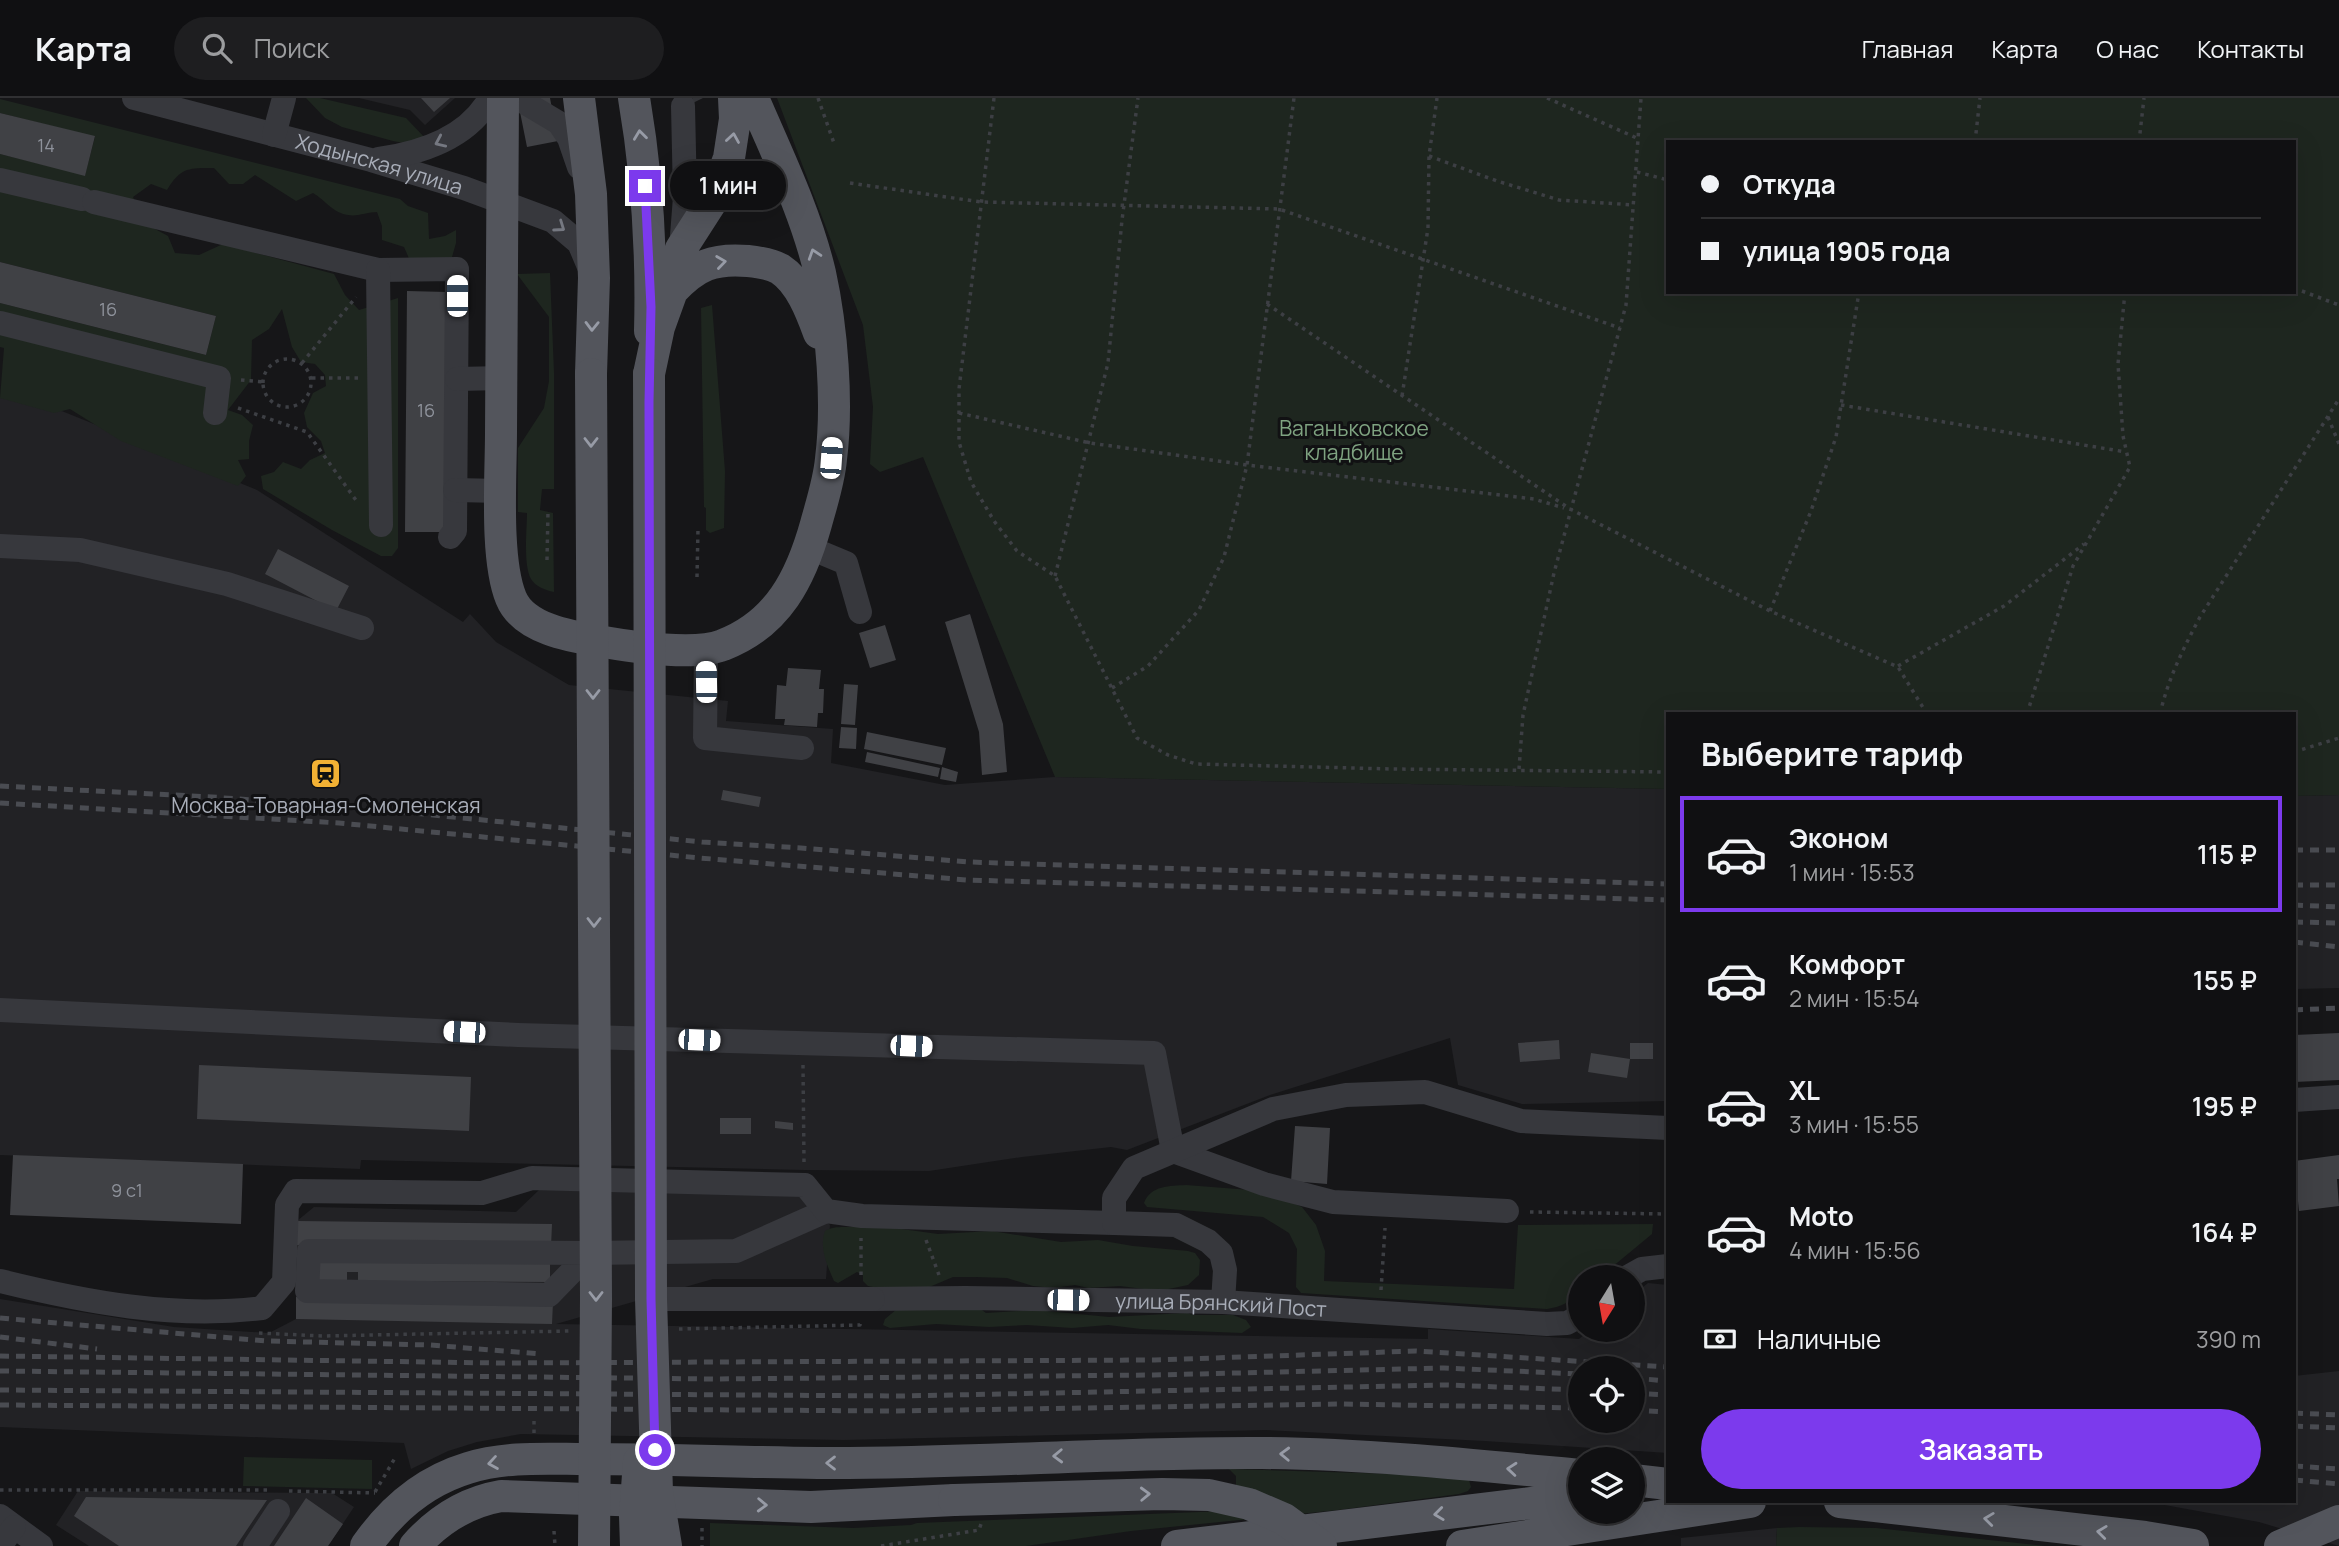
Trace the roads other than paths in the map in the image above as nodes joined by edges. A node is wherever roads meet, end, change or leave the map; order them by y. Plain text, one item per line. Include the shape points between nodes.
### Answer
1 (134, 98) edge
2 (284, 98) edge
3 (490, 98) edge
4 (504, 98) edge
5 (517, 98) edge
6 (579, 98) edge
7 (634, 98) edge
8 (734, 98) edge
9 (753, 98) edge
10 (689, 104) dead end
11 (274, 135) junction
12 (575, 159) junction
13 (371, 160) junction
14 (0, 180) edge
15 (591, 194) junction
16 (502, 202) junction
17 (681, 249) junction
18 (378, 270) junction
19 (594, 278) junction
20 (672, 291) junction
21 (0, 323) edge
22 (831, 370) junction
23 (649, 374) junction
24 (502, 378) junction
25 (457, 379) junction
26 (215, 413) dead end
27 (455, 489) junction
28 (501, 491) junction
29 (381, 515) road end
30 (450, 537) dead end
31 (0, 546) edge
32 (810, 548) junction
33 (860, 611) dead end
34 (362, 628) dead end
35 (706, 650) junction
36 (802, 748) dead end
37 (0, 1010) edge
38 (2339, 1097) edge
39 (2296, 1100) edge
40 (1666, 1128) edge
41 (1173, 1151) junction
42 (826, 1211) junction
43 (1507, 1212) road end
44 (1114, 1223) junction
45 (590, 1253) junction
46 (1666, 1266) edge
47 (1645, 1269) edge
48 (0, 1280) edge
49 (651, 1299) junction
50 (1223, 1303) junction
51 (1568, 1322) edge
52 (1568, 1474) edge
53 (1645, 1481) edge
54 (1666, 1484) edge
55 (1666, 1493) edge
56 (1645, 1494) edge
57 (276, 1497) road end
58 (1568, 1498) edge
59 (1743, 1503) edge
60 (1849, 1503) edge
61 (2339, 1521) edge
62 (5, 1530) edge
63 (2193, 1545) edge
64 (41, 1546) edge
65 (255, 1546) edge
66 (366, 1546) edge
67 (415, 1546) edge
68 (594, 1546) edge
69 (636, 1546) edge
70 (666, 1546) edge
71 (1177, 1546) edge
72 (1321, 1546) edge
73 (1462, 1546) edge
74 (2280, 1546) edge

1 - 11 street, Ходынская улица
2 - 11 street
3 -> 13 street via 471,123 449,138 416,152
4 - 12 street via 513,111 564,143
4 - 16 main road
5 - 12 street via 559,123
6 - 15 main road
23 -> 7 main road via 647,213
17 -> 8 main road via 723,176 733,138
22 -> 9 main road via 819,270
10 - 17 street via 698,118 697,141 685,197
11 - 13 street, Ходынская улица
12 - 15 street
13 - 16 street, Ходынская улица
14 - 18 street
15 - 19 main road
16 -> 19 street, Ходынская улица via 553,221 569,232 579,243
16 - 24 main road
17 - 20 main road
18 - 25 street via 457,269
18 - 29 street
19 -> 68 main road, bridge
20 -> 22 main road via 686,276 719,260 761,262 779,269 802,295
20 - 23 main road
21 - 26 street via 219,378
22 - 32 main road via 831,458
23 - 49 main road, bridge
24 - 25 street
24 - 28 main road
25 - 27 street
27 - 28 street
27 - 30 street via 455,531
28 - 35 main road via 505,579 513,603 529,617 547,630 567,636 629,646
31 - 34 street via 94,553 227,584
32 - 33 street via 846,563
32 - 35 main road via 785,599 770,616 752,631
35 - 36 street via 705,738
37 - 41 street via 505,1034 1154,1053
38 - 39 street
40 - 41 street via 1521,1121 1425,1092 1346,1094 1273,1109
41 - 43 street via 1264,1184 1333,1202
41 - 44 street via 1134,1168 1114,1198
42 - 44 street
42 - 45 street via 736,1251
42 - 48 street via 804,1185 532,1178 482,1193 296,1191 287,1205 284,1282 262,1308 231,1312 149,1309 74,1299
44 - 50 street via 1176,1225 1208,1241 1221,1253
45 - 45 street via 309,1251 307,1291 549,1294
46 - 47 street
49 - 50 street, улица Брянский Пост, bridge
49 - 69 main road, bridge
49 - 70 main road, bridge via 657,1492
50 - 51 street, улица Брянский Пост
52 -> 66 main road via 1265,1453 844,1463 508,1461 468,1468 433,1483 385,1520
53 - 54 main road
55 - 56 main road
57 - 65 street
58 -> 71 main road
59 - 73 main road
63 -> 60 main road
61 - 74 main road
62 - 64 street
67 -> 72 main road, bridge via 458,1511 501,1496 811,1507 1162,1494 1209,1495 1249,1504 1284,1519

